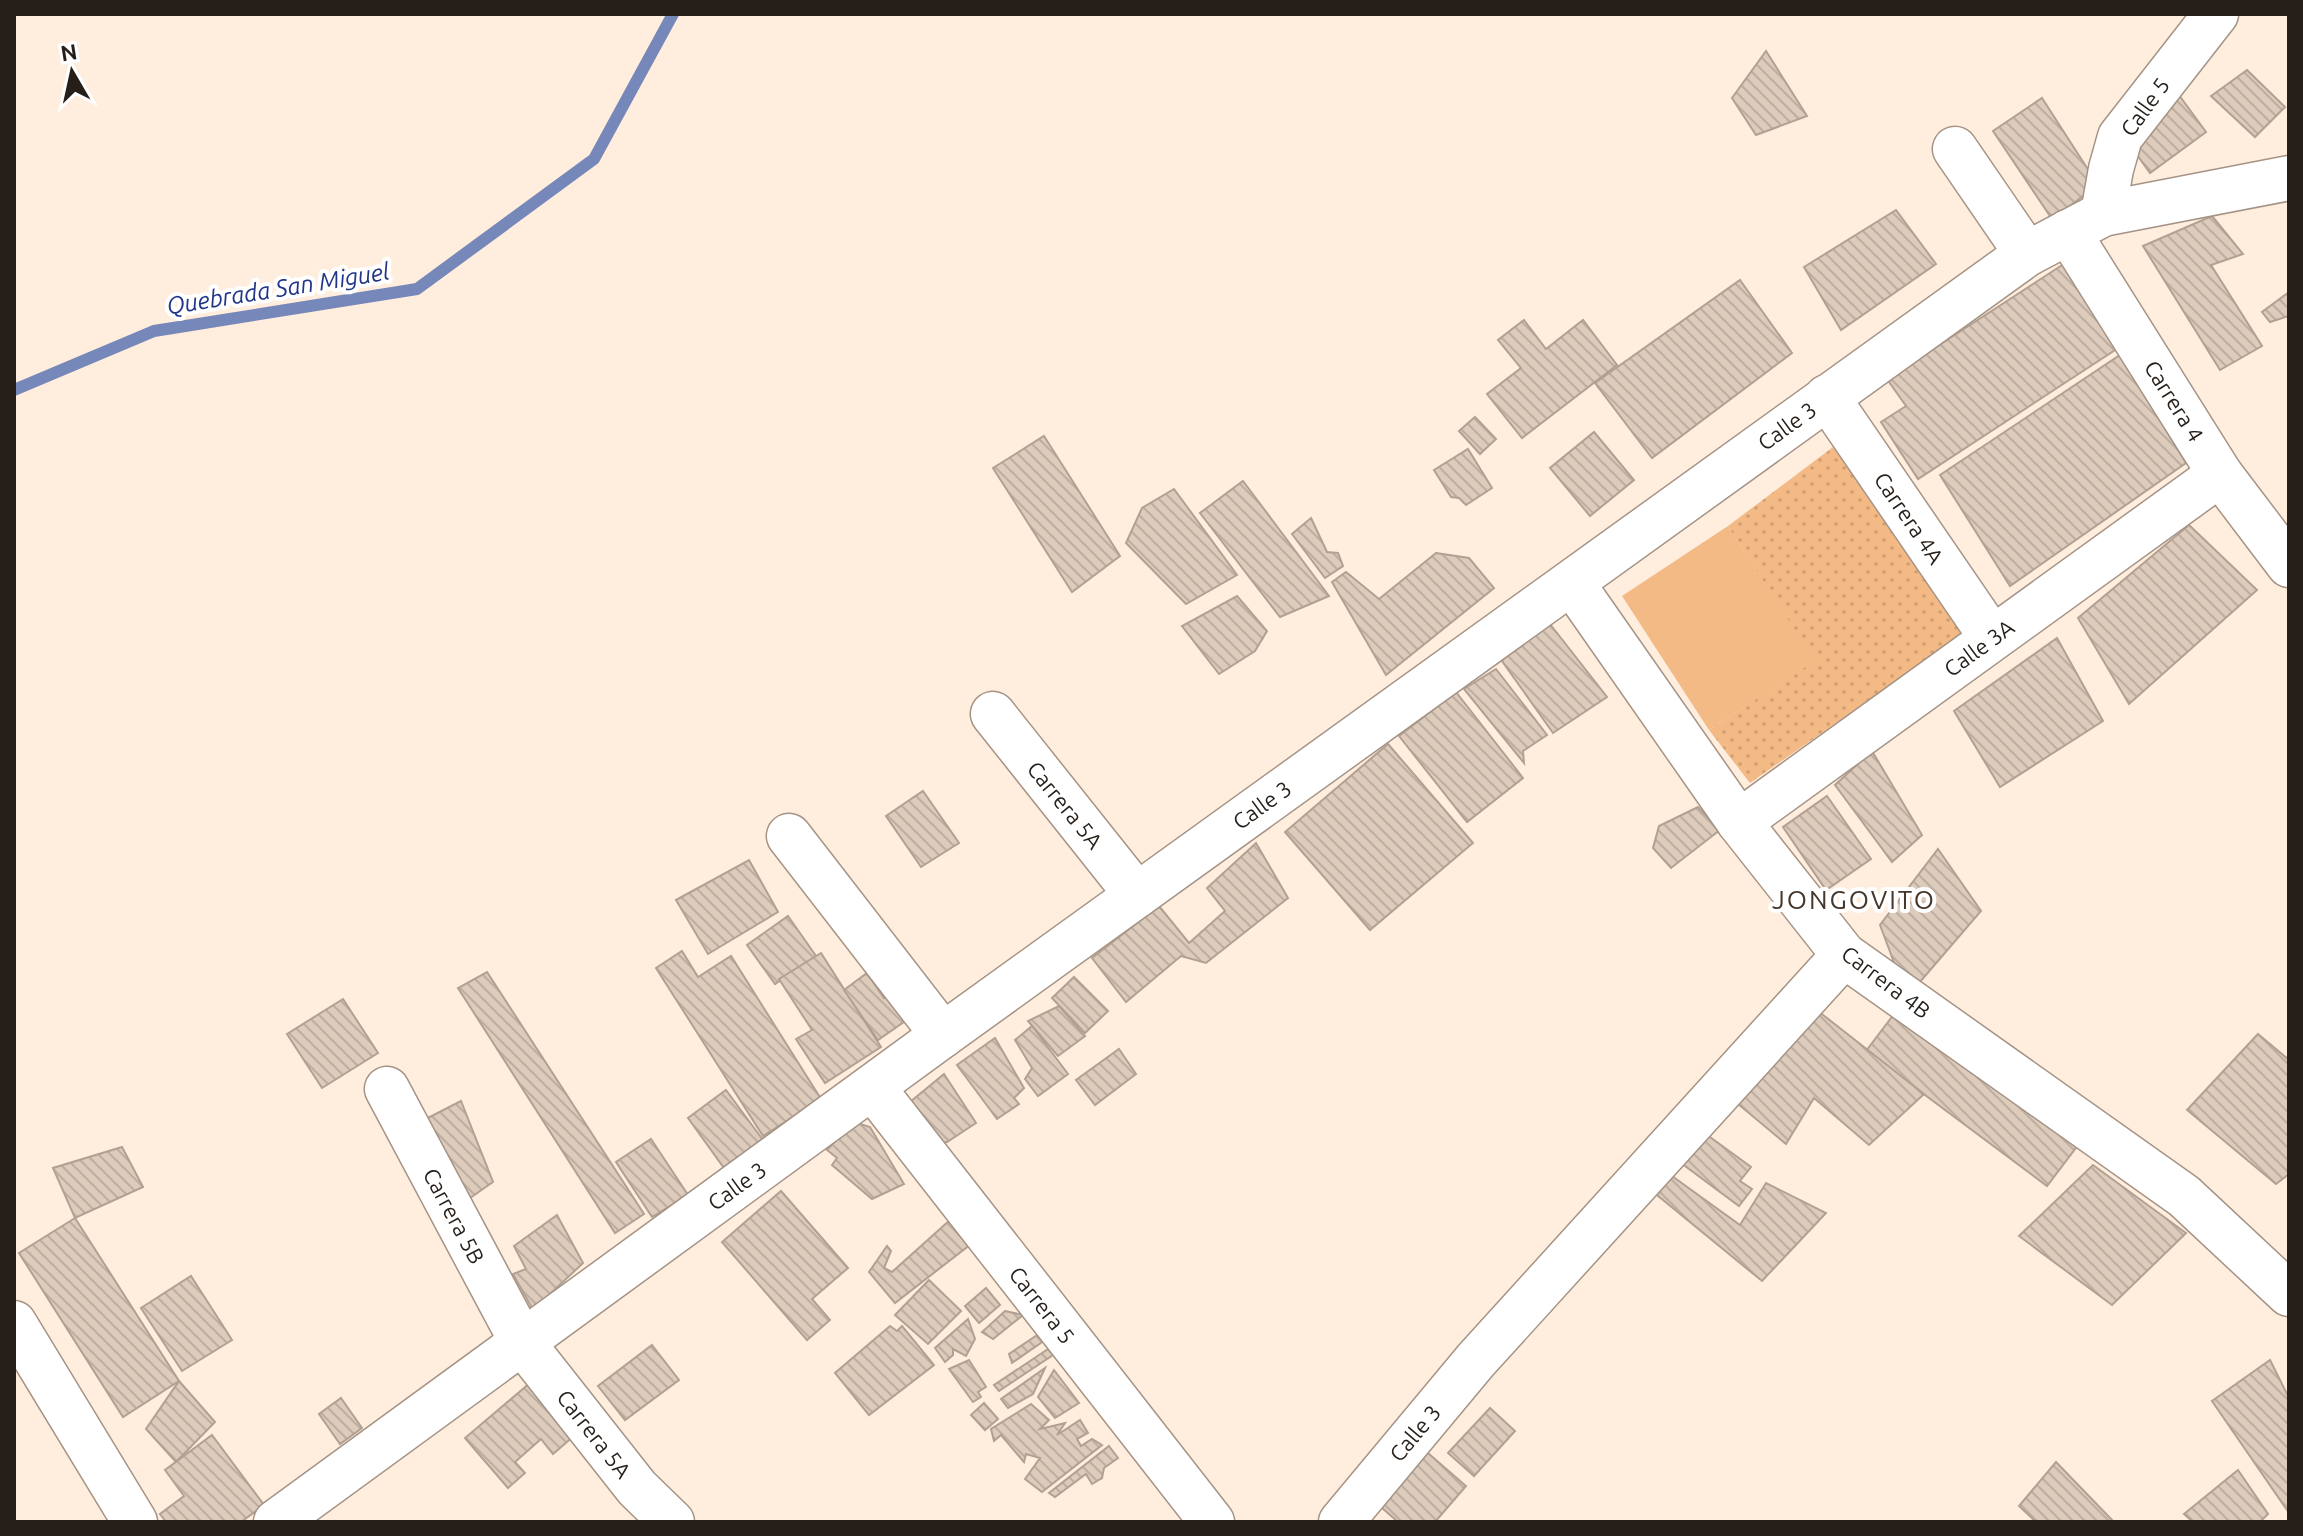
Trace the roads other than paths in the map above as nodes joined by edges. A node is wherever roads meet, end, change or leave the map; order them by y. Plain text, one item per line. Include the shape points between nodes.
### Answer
1 (2216, 14) edge
2 (1955, 149) dead end
3 (2289, 178) edge
4 (2086, 223) junction
5 (2027, 254) junction
6 (1827, 397) junction
7 (2220, 474) junction
8 (2289, 565) edge
9 (1572, 583) junction
10 (1992, 638) junction
11 (993, 714) dead end
12 (1739, 822) junction
13 (789, 836) dead end
14 (1137, 895) junction
15 (1844, 955) junction
16 (943, 1035) junction
17 (873, 1088) junction
18 (387, 1089) dead end
19 (2289, 1294) edge
20 (14, 1323) edge
21 (522, 1342) junction
22 (135, 1522) edge
23 (276, 1522) edge
24 (672, 1522) edge
25 (1212, 1522) edge
26 (1341, 1522) edge

1 - 4 street, Calle 5 via 2120,137
2 - 5 street
3 - 4 street, Calle 3
4 - 5 street, Calle 3
4 - 7 street, Carrera 4
5 - 6 street, Calle 3
6 - 9 street, Calle 3
6 - 10 street, Carrera 4A
7 - 8 street, Carrera 4
7 - 10 street, Calle 3A
9 - 12 street, Carrera 4B
9 - 14 street, Calle 3
10 - 12 street, Calle 3A
11 - 14 street, Carrera 5A
12 - 15 street, Carrera 4B
13 - 16 street
14 - 16 street, Calle 3
15 - 19 street, Carrera 4B via 2184,1196
15 - 26 street, Calle 3 via 1476,1360
16 - 17 street, Calle 3
17 - 21 street, Calle 3
17 - 25 street, Carrera 5
18 - 21 street, Carrera 5B
20 - 22 street
21 - 23 street, Calle 3
21 - 24 street, Carrera 5A via 637,1488

